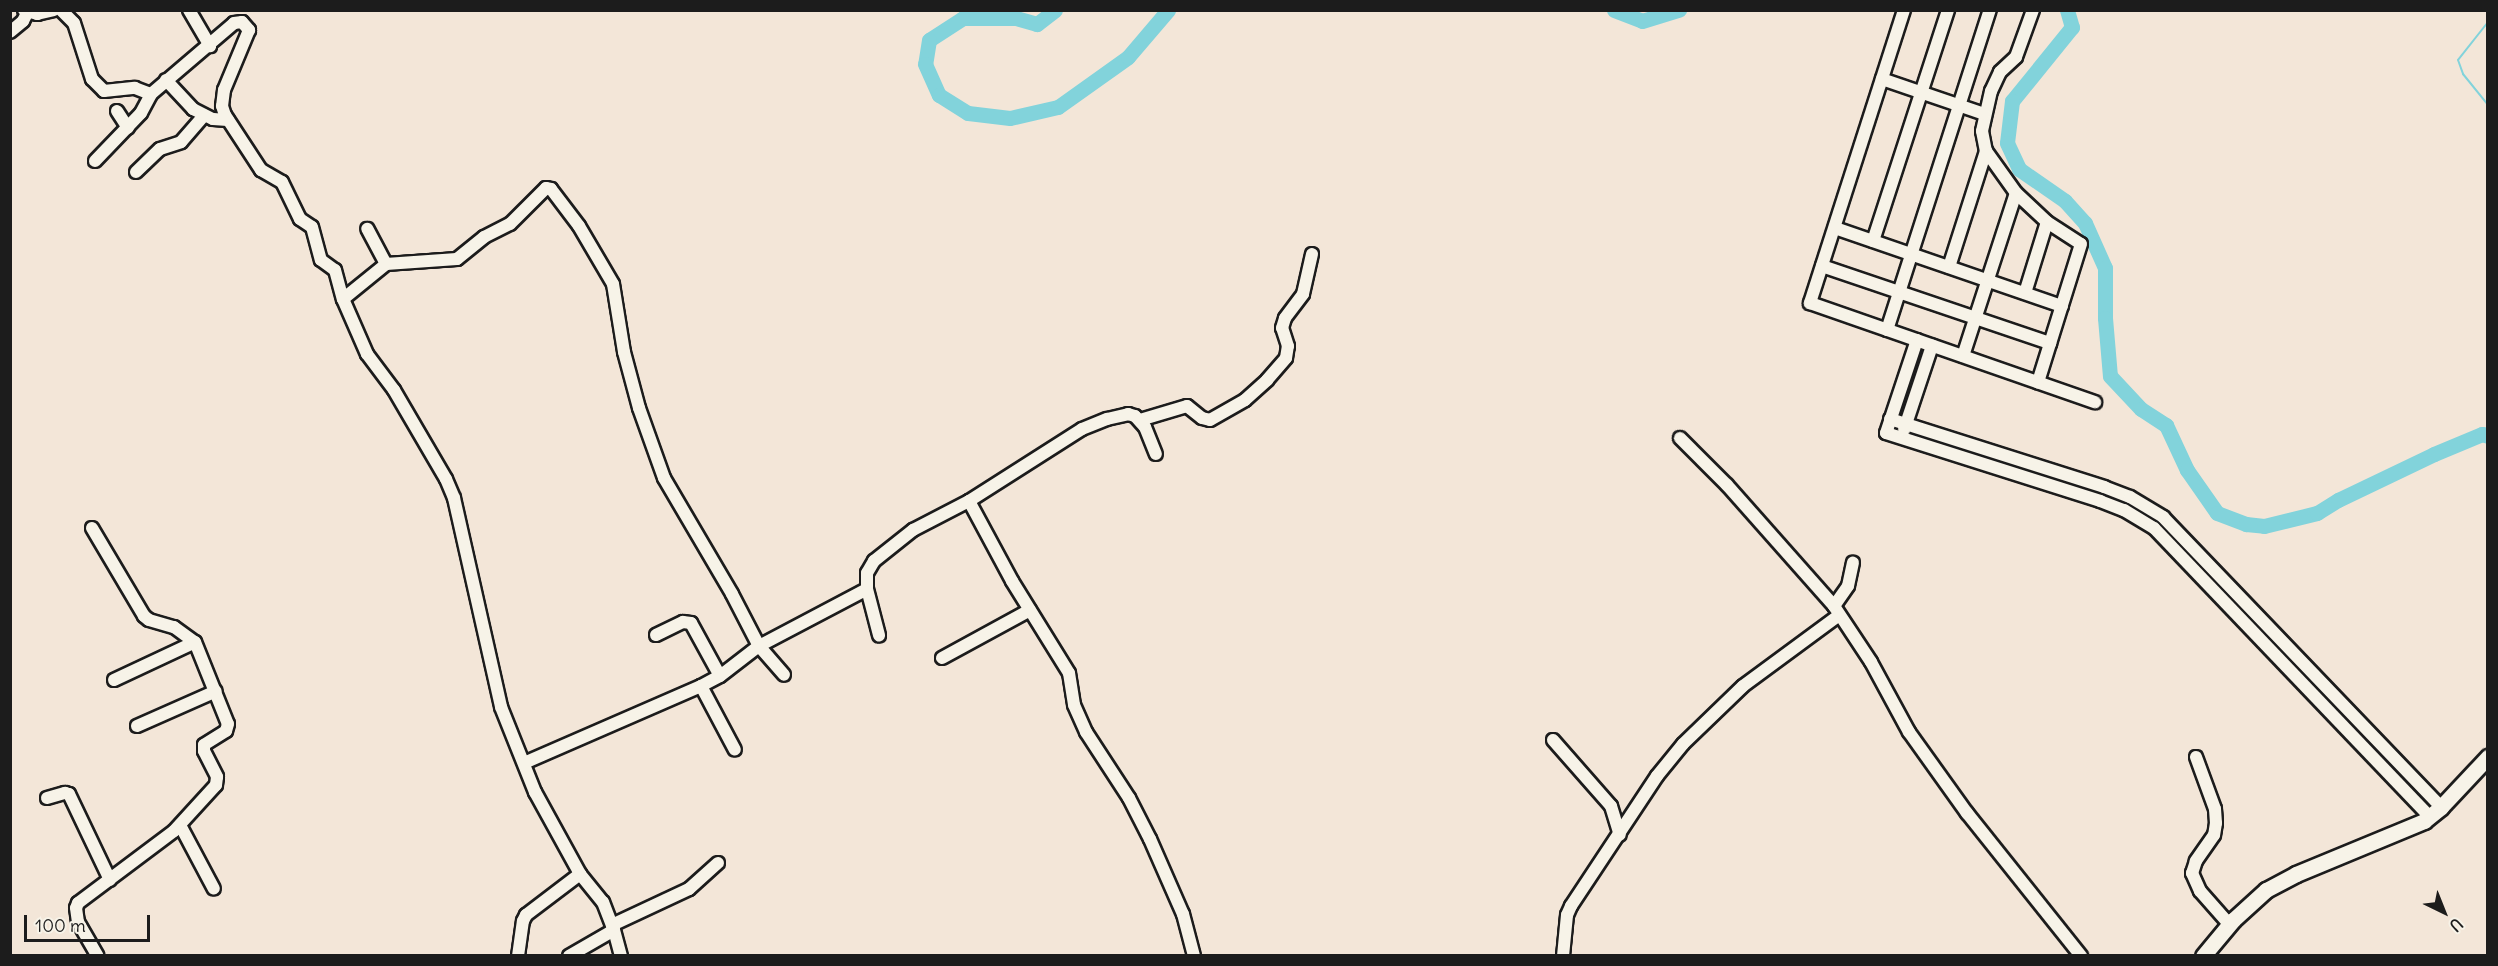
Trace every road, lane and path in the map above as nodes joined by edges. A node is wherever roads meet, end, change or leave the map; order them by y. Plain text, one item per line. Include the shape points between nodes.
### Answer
1 (54, 10) edge
2 (61, 10) edge
3 (189, 10) edge
4 (1904, 10) edge
5 (1948, 10) edge
6 (1990, 10) edge
7 (2032, 10) edge
8 (26, 12) edge
9 (10, 32) edge
10 (210, 46) junction
11 (1882, 79) junction
12 (166, 80) junction
13 (1921, 92) junction
14 (151, 94) junction
15 (1959, 105) junction
16 (117, 111) dead end
17 (1984, 114) junction
18 (204, 116) junction
19 (228, 120) junction
20 (128, 128) junction
21 (1986, 150) junction
22 (94, 160) dead end
23 (136, 172) dead end
24 (2016, 193) junction
25 (2047, 222) junction
26 (1835, 228) junction
27 (367, 229) dead end
28 (1873, 241) junction
29 (1312, 254) dead end
30 (1911, 254) junction
31 (386, 264) junction
32 (1822, 266) junction
33 (1949, 267) junction
34 (1988, 281) junction
35 (1899, 292) junction
36 (2025, 293) junction
37 (343, 299) junction
38 (2062, 306) junction
39 (1975, 318) junction
40 (1887, 330) junction
41 (1917, 340) junction
42 (2050, 344) junction
43 (1932, 346) junction
44 (1963, 357) junction
45 (2038, 382) junction
46 (2095, 402) dead end
47 (1890, 419) junction
48 (1140, 420) junction
49 (1906, 424) junction
50 (1680, 438) dead end
51 (1901, 438) junction
52 (1156, 454) dead end
53 (969, 501) junction
54 (92, 528) dead end
55 (1852, 563) dead end
56 (867, 589) junction
57 (1030, 610) junction
58 (1836, 611) junction
59 (656, 634) dead end
60 (879, 635) dead end
61 (195, 642) junction
62 (759, 646) junction
63 (942, 658) dead end
64 (783, 675) dead end
65 (720, 676) junction
66 (114, 680) dead end
67 (701, 686) junction
68 (216, 691) junction
69 (137, 726) dead end
70 (1553, 740) dead end
71 (735, 750) dead end
72 (2196, 757) dead end
73 (2487, 757) edge
74 (524, 763) junction
75 (47, 798) dead end
76 (2435, 812) junction
77 (180, 825) junction
78 (1620, 835) junction
79 (718, 863) dead end
80 (580, 874) junction
81 (110, 880) junction
82 (214, 889) dead end
83 (2230, 925) junction
84 (613, 927) junction
85 (98, 956) edge
86 (518, 956) edge
87 (569, 956) edge
88 (621, 956) edge
89 (1194, 956) edge
90 (1563, 956) edge
91 (2081, 956) edge
92 (2203, 956) edge

1 - 8 street
2 - 14 street via 76,27 98,88 108,92 135,88
3 - 10 street
4 - 11 street
5 - 13 street
6 - 15 street
7 - 17 street via 2016,57 2000,72
8 - 9 street via 23,21
10 - 12 street
10 - 19 street via 236,22 242,22 249,30 224,90 222,106
11 - 13 street
11 - 26 street
12 - 14 street
12 - 18 street
13 - 15 street
13 - 28 street
14 - 20 street
15 - 17 street
15 - 30 street
16 - 20 street
17 - 21 street
18 - 19 street
18 - 23 street via 181,142 160,149
19 - 37 street via 261,170 282,182 300,219 312,227 320,259 335,270
20 - 22 street
21 - 24 street
21 - 33 street
24 - 25 street
24 - 34 street
25 - 36 street
25 - 38 street via 2081,244
26 - 28 street
26 - 32 street
27 - 31 street
28 - 30 street
29 - 48 street via 1303,294 1282,328 1288,346 1286,358 1268,380 1245,400 1210,420 1187,406
30 - 33 street
30 - 35 street
31 - 37 street
31 - 62 street via 457,259 484,237 510,224 546,188 551,189 579,226 613,284 624,352 664,478
32 - 35 street
32 - 40 street via 1810,303
33 - 34 street
34 - 36 street
34 - 39 street
35 - 39 street
35 - 40 street
36 - 38 street
37 - 74 street via 367,354 394,390 454,498 501,707
38 - 42 street
39 - 42 street
39 - 44 street
40 - 41 street
41 - 43 street
41 - 47 street
42 - 45 street
43 - 44 street
43 - 49 street
44 - 45 street
45 - 46 street
47 - 49 street
47 - 51 street via 1886,433
48 - 52 street
48 - 53 street via 1128,414 1082,429
49 - 51 street
49 - 76 street via 2130,497 2163,516
50 - 58 street via 1727,485
51 - 76 street via 2100,501 2154,528
53 - 56 street via 913,530 879,556 867,573
53 - 57 street
54 - 61 street via 144,616 174,627
55 - 58 street via 1850,580
56 - 60 street
56 - 62 street
57 - 63 street
57 - 89 street via 1069,673 1074,705 1086,732 1129,798 1150,839 1183,914
58 - 78 street via 1743,686 1683,744 1657,776
58 - 91 street via 1871,662 1910,732 1967,813
59 - 65 street via 683,622 691,623
61 - 66 street
61 - 68 street
62 - 64 street
62 - 65 street
65 - 67 street
67 - 71 street
67 - 74 street
68 - 69 street
68 - 77 street via 228,724 226,731 208,740 203,748 218,782
70 - 78 street via 1611,806
72 - 83 street via 2215,809 2216,823 2214,835 2192,873 2200,891
73 - 76 main road
74 - 80 street via 535,792
75 - 81 street via 69,794
76 - 83 main road via 2412,828 2296,874 2266,890
77 - 81 street
77 - 82 street
78 - 90 street via 1568,911
79 - 84 street via 689,889
80 - 84 street via 603,902
80 - 86 street via 526,915
81 - 85 street via 83,897 76,908 86,938
83 - 92 main road
84 - 87 street
84 - 88 street

